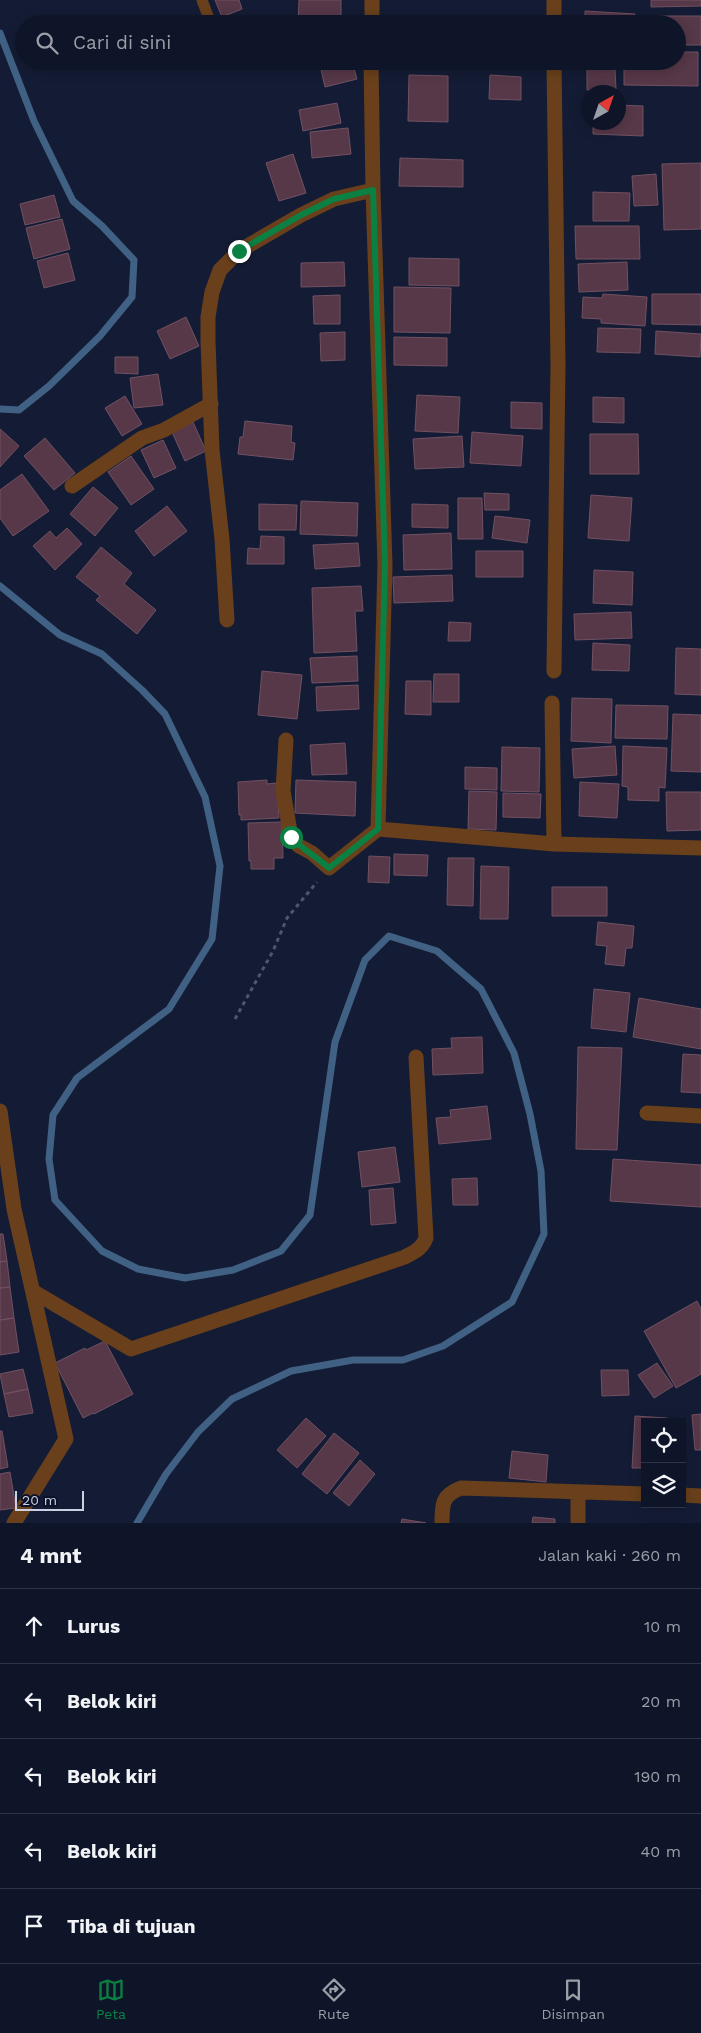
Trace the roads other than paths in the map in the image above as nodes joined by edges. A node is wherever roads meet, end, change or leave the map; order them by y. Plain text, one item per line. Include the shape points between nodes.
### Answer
1 (202, 0) edge
2 (372, 0) edge
3 (554, 0) edge
4 (208, 15) edge
5 (372, 15) edge
6 (554, 15) edge
7 (371, 70) edge
8 (554, 70) edge
9 (373, 190) junction
10 (211, 404) junction
11 (72, 486) dead end
12 (227, 620) dead end
13 (554, 672) dead end
14 (552, 703) dead end
15 (286, 740) dead end
16 (378, 829) junction
17 (554, 844) junction
18 (701, 848) edge
19 (416, 1057) dead end
20 (0, 1111) edge
21 (648, 1113) dead end
22 (701, 1116) edge
23 (7, 1209) edge
24 (34, 1292) junction
25 (578, 1493) junction
26 (641, 1494) edge
27 (686, 1495) edge
28 (701, 1496) edge
29 (14, 1523) edge
30 (442, 1523) edge
31 (578, 1523) edge

1 - 4 lane
2 - 5 street
3 - 6 street
7 - 9 street
8 - 13 street via 558,366
9 - 10 street via 334,199 301,215 239,251 220,270 208,317
9 - 16 street via 385,565
10 - 11 street via 164,430 142,438
10 - 12 street
14 - 17 street
15 - 16 street via 284,791 291,837 299,846 329,868
16 - 17 street
17 - 18 street
19 - 24 street via 426,1238 419,1250 131,1349
20 - 23 street
21 - 22 street
23 - 24 street
24 - 29 street via 66,1439
25 - 26 street
25 - 30 street via 461,1488 445,1498
25 - 31 street
27 - 28 street

